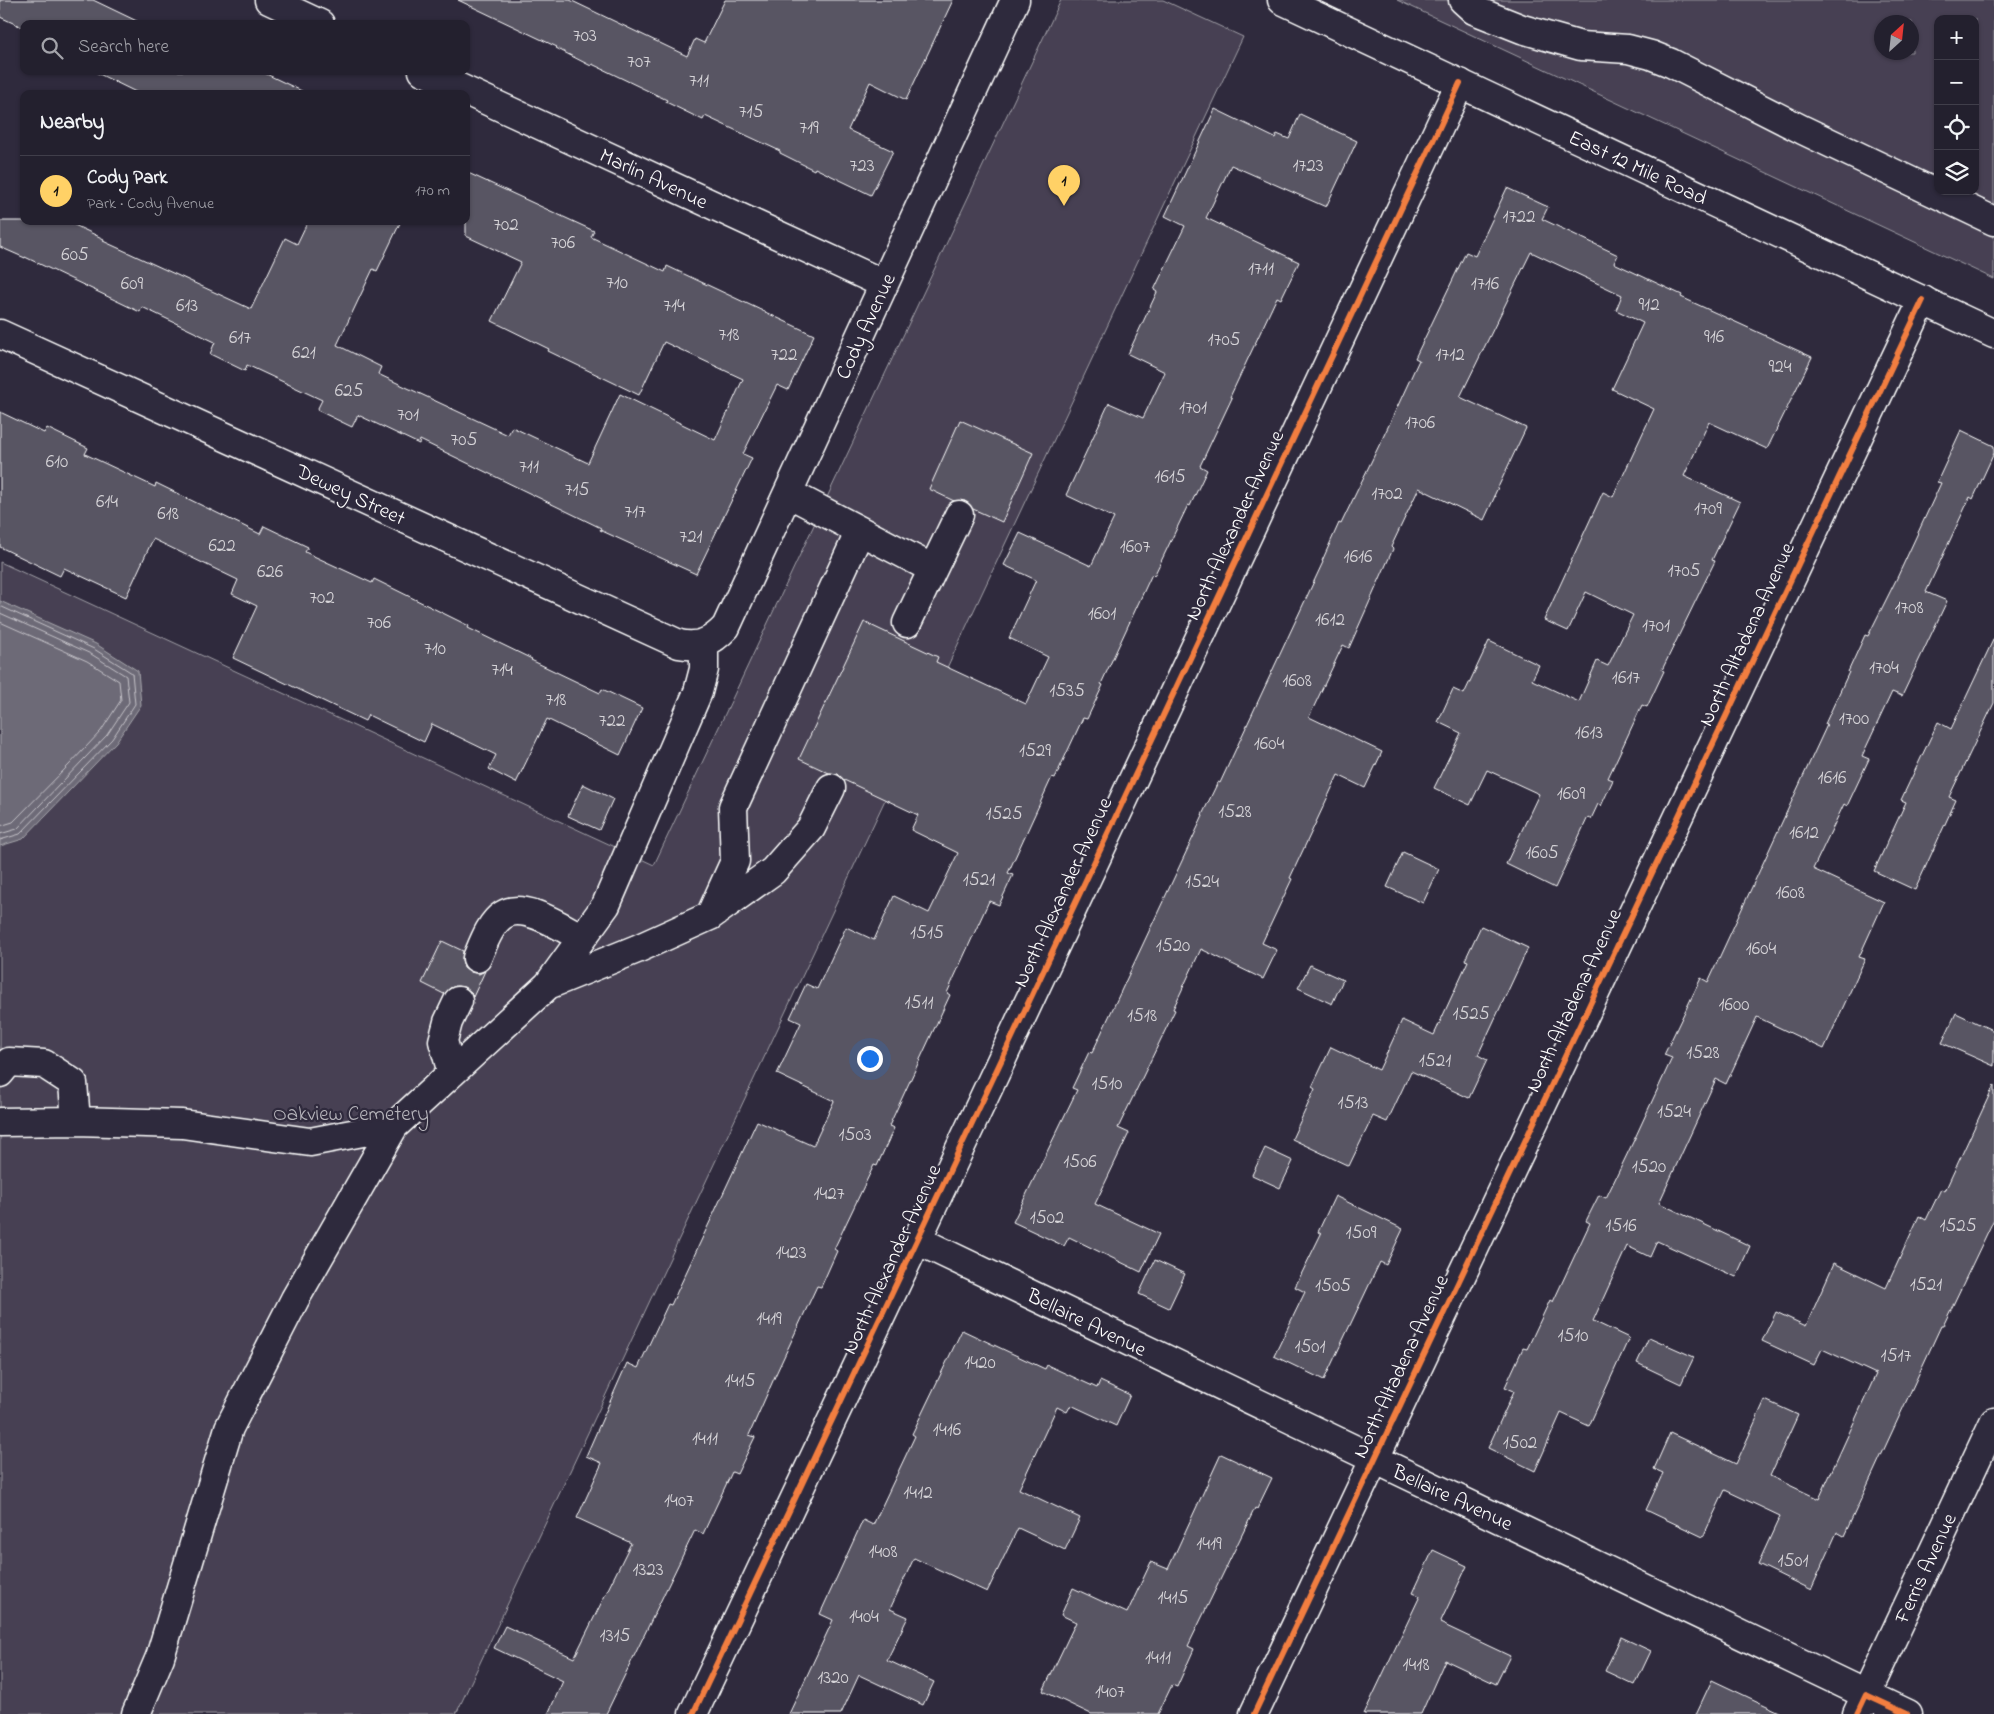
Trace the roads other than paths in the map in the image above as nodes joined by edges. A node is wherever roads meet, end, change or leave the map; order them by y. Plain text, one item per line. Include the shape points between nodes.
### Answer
1 (269, 0) edge
2 (1015, 0) edge
3 (1282, 0) edge
4 (1463, 0) edge
5 (312, 20) edge
6 (432, 75) edge
7 (1460, 83) junction
8 (464, 90) edge
9 (470, 93) edge
10 (1994, 220) edge
11 (884, 284) junction
12 (1922, 300) junction
13 (0, 334) edge
14 (1994, 334) edge
15 (788, 493) junction
16 (959, 515) dead end
17 (860, 531) junction
18 (933, 569) junction
19 (907, 623) dead end
20 (704, 644) junction
21 (831, 788) dead end
22 (710, 916) junction
23 (582, 938) junction
24 (477, 958) dead end
25 (548, 986) junction
26 (458, 1001) dead end
27 (0, 1073) edge
28 (452, 1073) junction
29 (76, 1121) junction
30 (0, 1122) edge
31 (394, 1126) junction
32 (917, 1240) junction
33 (1994, 1422) edge
34 (1374, 1459) junction
35 (1861, 1704) edge
36 (136, 1714) edge
37 (693, 1714) edge
38 (1254, 1714) edge
39 (1906, 1714) edge

1 - 5 street
2 - 11 street, Cody Avenue
3 - 7 street, East 12 Mile Road
4 - 10 street via 1474,10 1522,29 1581,46 1628,49 1664,60
6 - 8 street, Marlin Avenue
7 - 12 street, East 12 Mile Road
7 - 32 street, North Alexander Avenue
9 - 11 street, Marlin Avenue
11 - 15 street, Cody Avenue
12 - 14 street, East 12 Mile Road
12 - 34 street, North Altadena Avenue
13 - 20 street, Dewey Street via 679,644
15 - 17 street
15 - 20 street, Cody Avenue via 726,627
16 - 18 street
17 - 18 street
17 - 22 street via 734,807 735,862
18 - 19 street
20 - 23 street via 704,669 698,692 606,905
21 - 22 street via 810,828 773,871
22 - 25 street
23 - 24 street via 546,918 520,910 503,915 492,928
23 - 25 street
25 - 28 street
26 - 28 street via 443,1041
27 - 29 street via 9,1062 44,1064 73,1083
28 - 31 street
29 - 30 street
29 - 31 street via 182,1124 310,1142
31 - 36 street via 295,1299 229,1428 160,1657
32 - 34 street, Bellaire Avenue
32 - 37 street, North Alexander Avenue
33 - 35 street, Ferris Avenue
34 - 35 street, Bellaire Avenue
34 - 38 street, North Altadena Avenue
35 - 39 street, Bellaire Avenue

